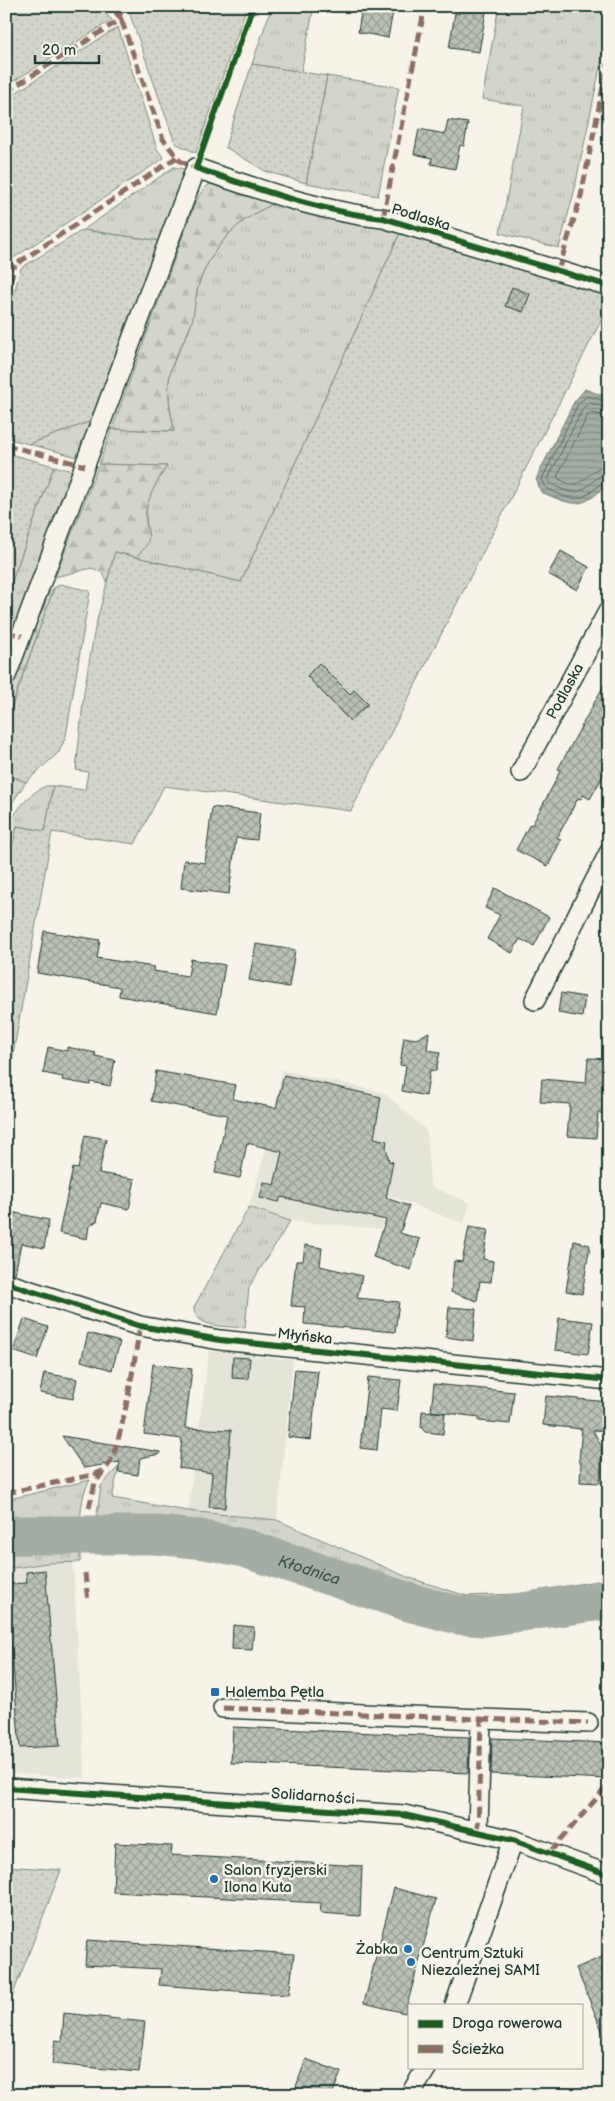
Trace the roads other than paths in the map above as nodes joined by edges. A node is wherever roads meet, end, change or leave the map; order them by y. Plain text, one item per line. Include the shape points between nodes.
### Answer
1 (609, 286) edge
2 (609, 610) edge
3 (6, 676) edge
4 (522, 772) dead end
5 (609, 853) edge
6 (535, 1000) dead end
7 (6, 1282) edge
8 (609, 1380) edge
9 (223, 1708) dead end
10 (480, 1719) junction
11 (588, 1723) dead end
12 (6, 1788) edge
13 (478, 1831) junction
14 (513, 1840) junction
15 (609, 1875) edge
16 (455, 2004) edge
17 (426, 2068) edge
18 (410, 2095) edge

1 - 3 street, Podlaska via 383,218 357,215 196,168
2 - 4 street, Podlaska
5 - 6 street
7 - 8 street, Młyńska via 140,1326 220,1340
9 - 10 street
10 - 11 street
10 - 13 street
12 - 13 street, Solidarności via 404,1814
13 - 14 street, Solidarności
14 - 15 street, Solidarności
14 - 16 street
17 - 18 street

